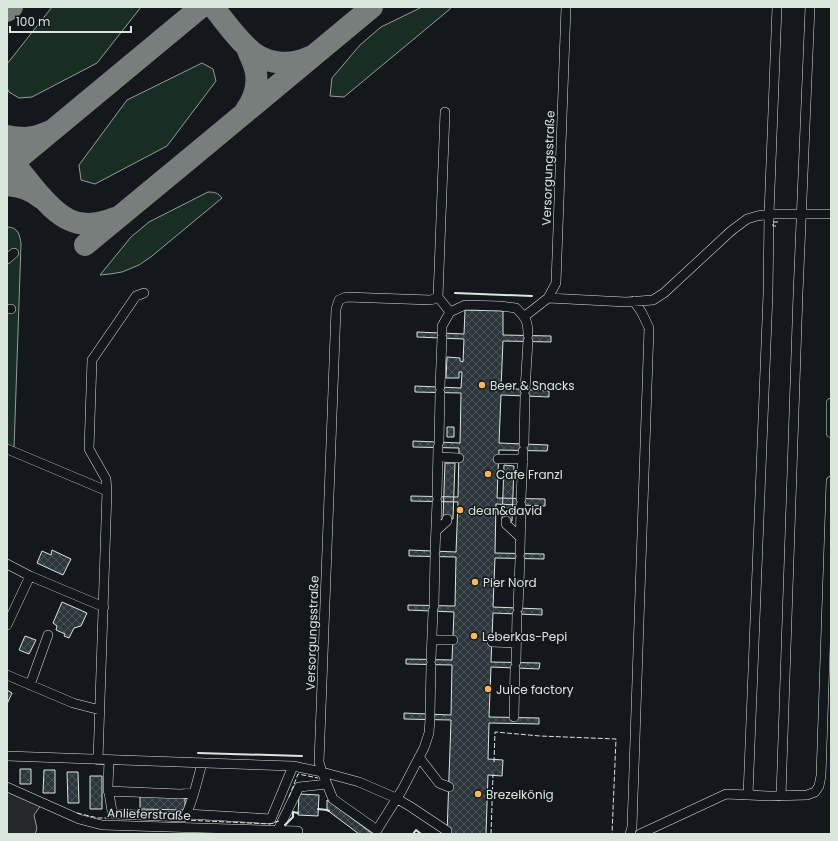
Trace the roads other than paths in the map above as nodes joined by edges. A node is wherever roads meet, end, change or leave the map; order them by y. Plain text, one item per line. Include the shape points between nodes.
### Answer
1 (566, 7) edge
2 (777, 7) edge
3 (810, 7) edge
4 (444, 112) dead end
5 (769, 214) junction
6 (802, 214) junction
7 (831, 214) edge
8 (144, 293) dead end
9 (438, 297) junction
10 (548, 298) junction
11 (634, 301) junction
12 (450, 312) junction
13 (525, 316) junction
14 (831, 403) edge
15 (831, 433) edge
16 (7, 449) edge
17 (523, 451) junction
18 (438, 457) junction
19 (459, 458) dead end
20 (498, 459) dead end
21 (831, 481) edge
22 (107, 491) junction
23 (447, 519) dead end
24 (506, 521) dead end
25 (436, 531) junction
26 (520, 537) junction
27 (7, 564) edge
28 (30, 576) junction
29 (104, 607) junction
30 (7, 625) edge
31 (48, 635) dead end
32 (432, 640) junction
33 (453, 640) dead end
34 (492, 642) dead end
35 (516, 643) junction
36 (7, 675) edge
37 (30, 685) junction
38 (100, 710) junction
39 (514, 717) dead end
40 (7, 756) edge
41 (419, 757) junction
42 (98, 760) junction
43 (109, 760) junction
44 (202, 763) junction
45 (293, 766) junction
46 (322, 772) junction
47 (327, 784) junction
48 (448, 786) dead end
49 (7, 787) edge
50 (108, 791) junction
51 (194, 793) junction
52 (748, 795) junction
53 (781, 796) junction
54 (396, 798) junction
55 (187, 814) junction
56 (278, 830) junction
57 (298, 831) dead end
58 (447, 831) dead end
59 (630, 834) edge
60 (640, 834) edge

1 - 10 street, Versorgungsstraße via 556,283
2 - 5 street
3 - 6 street
4 - 9 street
5 - 6 street
5 - 11 street via 747,219 731,230 664,293 653,300
5 - 52 street
6 - 7 street
6 - 53 street
8 - 22 street via 136,296 92,360 89,449 106,479
9 - 12 street
9 - 46 street, Versorgungsstraße via 431,300 346,297 339,300 336,309 319,762
10 - 11 street
10 - 13 street, Versorgungsstraße
11 - 59 street via 649,328
12 - 13 street via 465,305 500,306 516,308
12 - 18 street via 442,326
13 - 17 street via 528,338
14 - 15 street
16 - 22 street
17 - 20 street via 509,462
17 - 26 street
18 - 19 street via 449,460
18 - 25 street
21 - 53 street via 821,776 819,786 814,792 807,795
22 - 29 street
23 - 25 street
24 - 26 street
25 - 32 street
26 - 35 street
27 - 28 street
28 - 29 street
28 - 30 street
29 - 38 street
31 - 37 street
32 - 33 street
32 - 41 street via 429,733
34 - 35 street
35 - 39 street
36 - 37 street
37 - 38 street via 74,703
38 - 42 street
40 - 42 street
41 - 48 street via 439,783
41 - 54 street
42 - 43 street
43 - 44 street
43 - 50 street
44 - 45 street
44 - 51 street
45 - 46 street
45 - 55 street via 271,819
46 - 47 street, Versorgungsstraße
46 - 54 street via 358,782
47 - 54 street, Versorgungsstraße via 333,799 377,830
47 - 56 street via 299,787
49 - 56 street, Anlieferstraße via 79,819 102,825
50 - 51 street
50 - 55 street via 112,810 116,814 184,817
51 - 55 street
52 - 53 street
52 - 60 street via 726,794
54 - 58 street
56 - 57 street, Anlieferstraße

